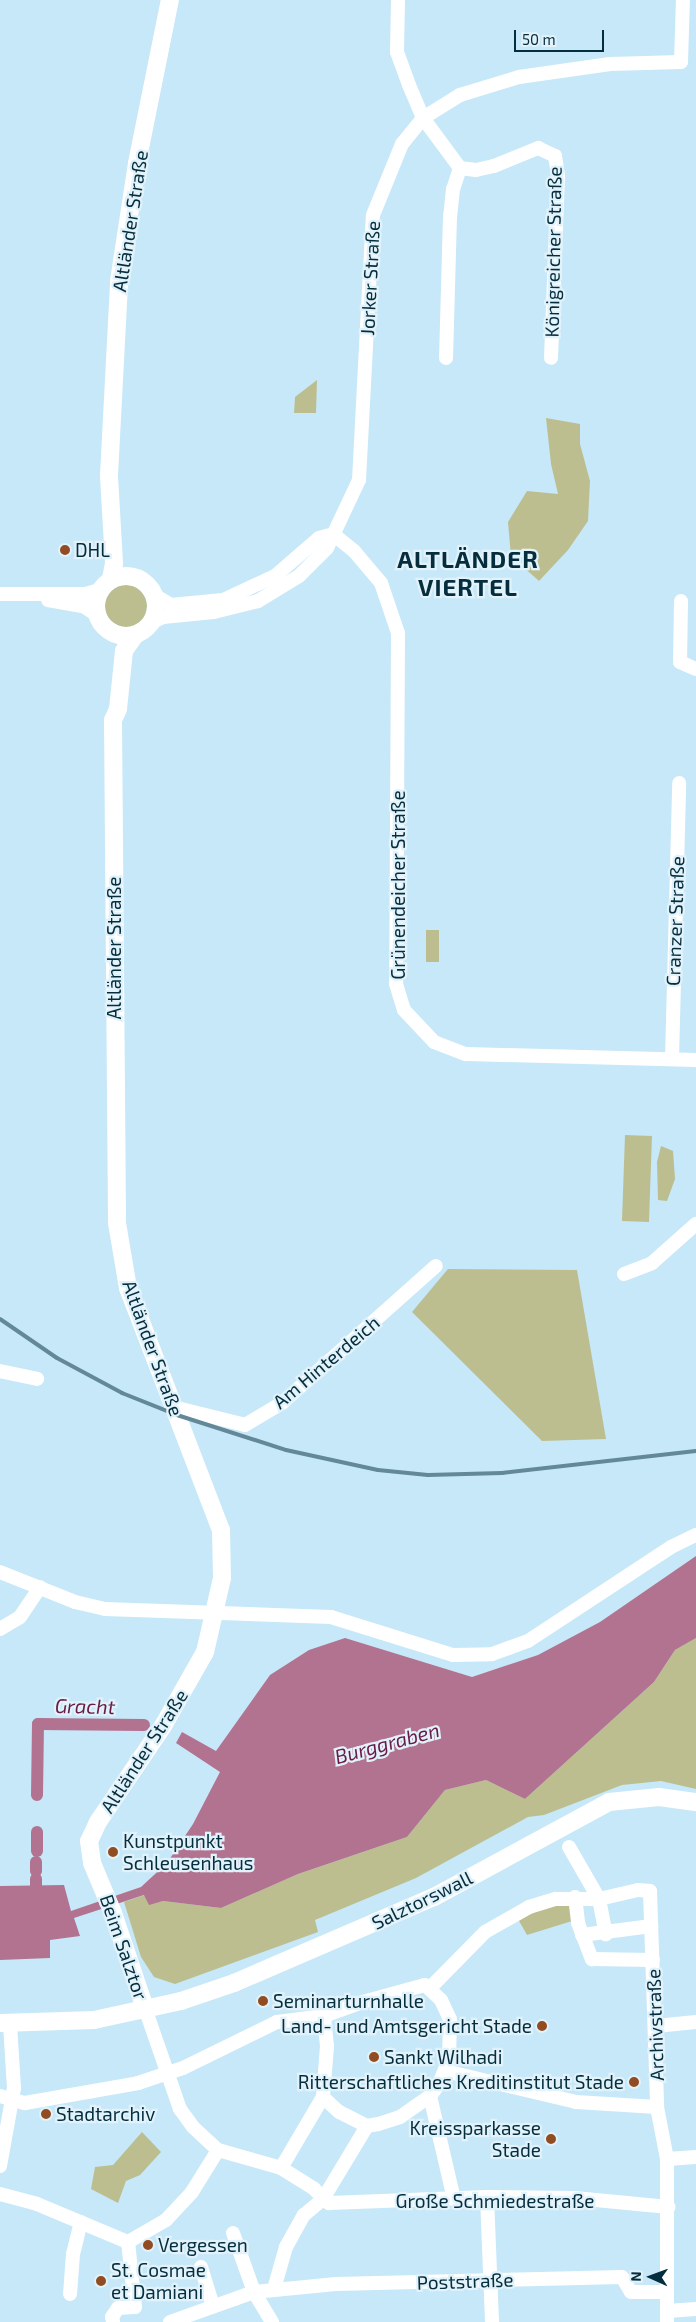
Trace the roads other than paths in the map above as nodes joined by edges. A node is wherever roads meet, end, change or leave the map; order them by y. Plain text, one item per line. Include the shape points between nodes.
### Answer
1 (170, 0) edge
2 (398, 0) edge
3 (683, 0) edge
4 (423, 118) junction
5 (460, 168) junction
6 (446, 358) dead end
7 (552, 358) dead end
8 (113, 445) junction
9 (333, 534) junction
10 (132, 576) junction
11 (106, 585) junction
12 (4, 594) edge
13 (154, 595) junction
14 (681, 601) dead end
15 (97, 615) junction
16 (152, 622) junction
17 (108, 630) junction
18 (135, 635) junction
19 (696, 669) edge
20 (113, 714) junction
21 (679, 783) dead end
22 (672, 1059) junction
23 (696, 1060) edge
24 (696, 1224) edge
25 (436, 1266) dead end
26 (624, 1274) dead end
27 (0, 1371) edge
28 (37, 1379) dead end
29 (174, 1407) junction
30 (696, 1535) edge
31 (0, 1572) edge
32 (40, 1587) junction
33 (216, 1612) junction
34 (0, 1629) edge
35 (696, 1802) edge
36 (98, 1822) joint
37 (569, 1847) dead end
38 (575, 1897) junction
39 (599, 1899) junction
40 (652, 1926) junction
41 (606, 1934) junction
42 (582, 1935) junction
43 (653, 1960) junction
44 (430, 1988) junction
45 (146, 2011) junction
46 (324, 2016) junction
47 (696, 2022) edge
48 (5, 2023) edge
49 (656, 2026) junction
50 (445, 2070) junction
51 (168, 2074) junction
52 (430, 2096) junction
53 (323, 2097) junction
54 (7, 2098) edge
55 (657, 2107) junction
56 (367, 2126) junction
57 (218, 2150) junction
58 (696, 2157) edge
59 (667, 2159) junction
60 (0, 2166) edge
61 (281, 2168) junction
62 (0, 2194) edge
63 (487, 2197) junction
64 (323, 2199) junction
65 (454, 2199) junction
66 (669, 2207) junction
67 (81, 2222) junction
68 (233, 2233) dead end
69 (128, 2242) junction
70 (201, 2267) dead end
71 (490, 2280) junction
72 (274, 2289) junction
73 (254, 2292) junction
74 (667, 2292) junction
75 (70, 2294) dead end
76 (213, 2306) junction
77 (696, 2309) edge
78 (667, 2317) edge
79 (113, 2322) edge
80 (170, 2322) edge
81 (272, 2322) edge
82 (492, 2322) edge

1 - 8 main road, Altländer Straße via 123,250 116,321
2 - 4 street via 397,52
3 - 4 street, Jorker Straße via 681,62 610,64 519,77 460,95
4 - 5 street
4 - 9 street, Jorker Straße via 402,144 373,215 359,480
5 - 6 street via 453,189 450,216
5 - 7 street, Königreicher Straße via 476,170 494,166 538,148 555,156 558,176
8 - 10 main road, Altländer Straße via 122,547
8 - 11 main road, Altländer Straße via 109,475 114,563
9 - 13 street via 319,538 275,576 223,600 171,605
9 - 16 street, Jorker Straße via 327,548 311,565 264,598 214,612 163,617
9 - 22 street, Grünendeicher Straße via 354,551 381,583 398,632 396,984 404,1010 434,1042 466,1054
10 - 11 main road
10 - 13 main road via 146,583
11 - 12 street via 85,594
11 - 15 main road via 96,602
12 - 15 street via 81,605
13 - 16 main road via 156,608
14 - 19 street via 680,662
15 - 17 main road
16 - 18 main road
17 - 18 main road via 122,636
17 - 20 main road, Altländer Straße via 113,644 108,708
18 - 20 main road, Altländer Straße via 124,651 118,709
20 - 29 main road, Altländer Straße via 117,1222 128,1288
21 - 22 street, Cranzer Straße
22 - 23 street, Grünendeicher Straße
24 - 26 street via 652,1263
25 - 29 street, Am Hinterdeich via 282,1403 245,1425
27 - 28 street
29 - 33 main road, Altländer Straße via 221,1530 222,1578
30 - 33 street via 671,1547 528,1641 492,1654 453,1655 331,1617
31 - 32 street
32 - 33 street via 75,1602 105,1608
32 - 34 street via 20,1617
33 - 36 main road, Altländer Straße via 205,1652 163,1726
35 - 45 main road, Salztorswall via 659,1798 608,1802 434,1897 234,1982
36 - 45 main road, Beim Salztor via 88,1850
37 - 39 street
38 - 39 street
38 - 42 street
38 - 44 street via 529,1907 498,1923
39 - 40 street, Archivstraße via 650,1890
39 - 41 street
40 - 41 street
40 - 43 street, Archivstraße
41 - 42 street
42 - 43 street via 592,1959
43 - 49 street, Archivstraße
44 - 46 street via 425,1986 359,2003
44 - 50 street via 441,2000 450,2020 451,2044
45 - 48 main road, Salztorswall via 94,2020
45 - 51 street, Beim Salztor
46 - 51 street via 277,2022
46 - 53 street via 327,2046
47 - 49 street
48 - 54 street
49 - 55 street, Archivstraße
50 - 52 street
50 - 55 street via 576,2102
51 - 54 street via 138,2083 25,2103
51 - 57 street, Beim Salztor via 180,2109 193,2127
52 - 56 street via 400,2117
52 - 65 street
53 - 56 street via 339,2112
53 - 61 street
54 - 60 street
55 - 59 street, Archivstraße
56 - 64 street
57 - 61 street
57 - 69 street via 192,2192 166,2220
58 - 59 street
59 - 66 street, Archivstraße
61 - 64 street via 314,2189
62 - 67 street via 37,2204
63 - 65 street, Große Schmiedestraße
63 - 66 street, Große Schmiedestraße via 575,2198
63 - 71 street
64 - 65 street, Große Schmiedestraße via 329,2204
64 - 72 street via 304,2215 286,2247
66 - 74 street, Archivstraße
67 - 69 street
67 - 75 street via 70,2270
68 - 73 street
69 - 79 street via 135,2307 118,2308 112,2317
70 - 76 street
71 - 72 street, Poststraße
71 - 74 street, Poststraße via 622,2277 631,2292
71 - 82 street
72 - 73 street, Poststraße
73 - 76 street, Poststraße
73 - 81 street
74 - 78 street, Archivstraße
76 - 80 street, Poststraße
77 - 78 street

